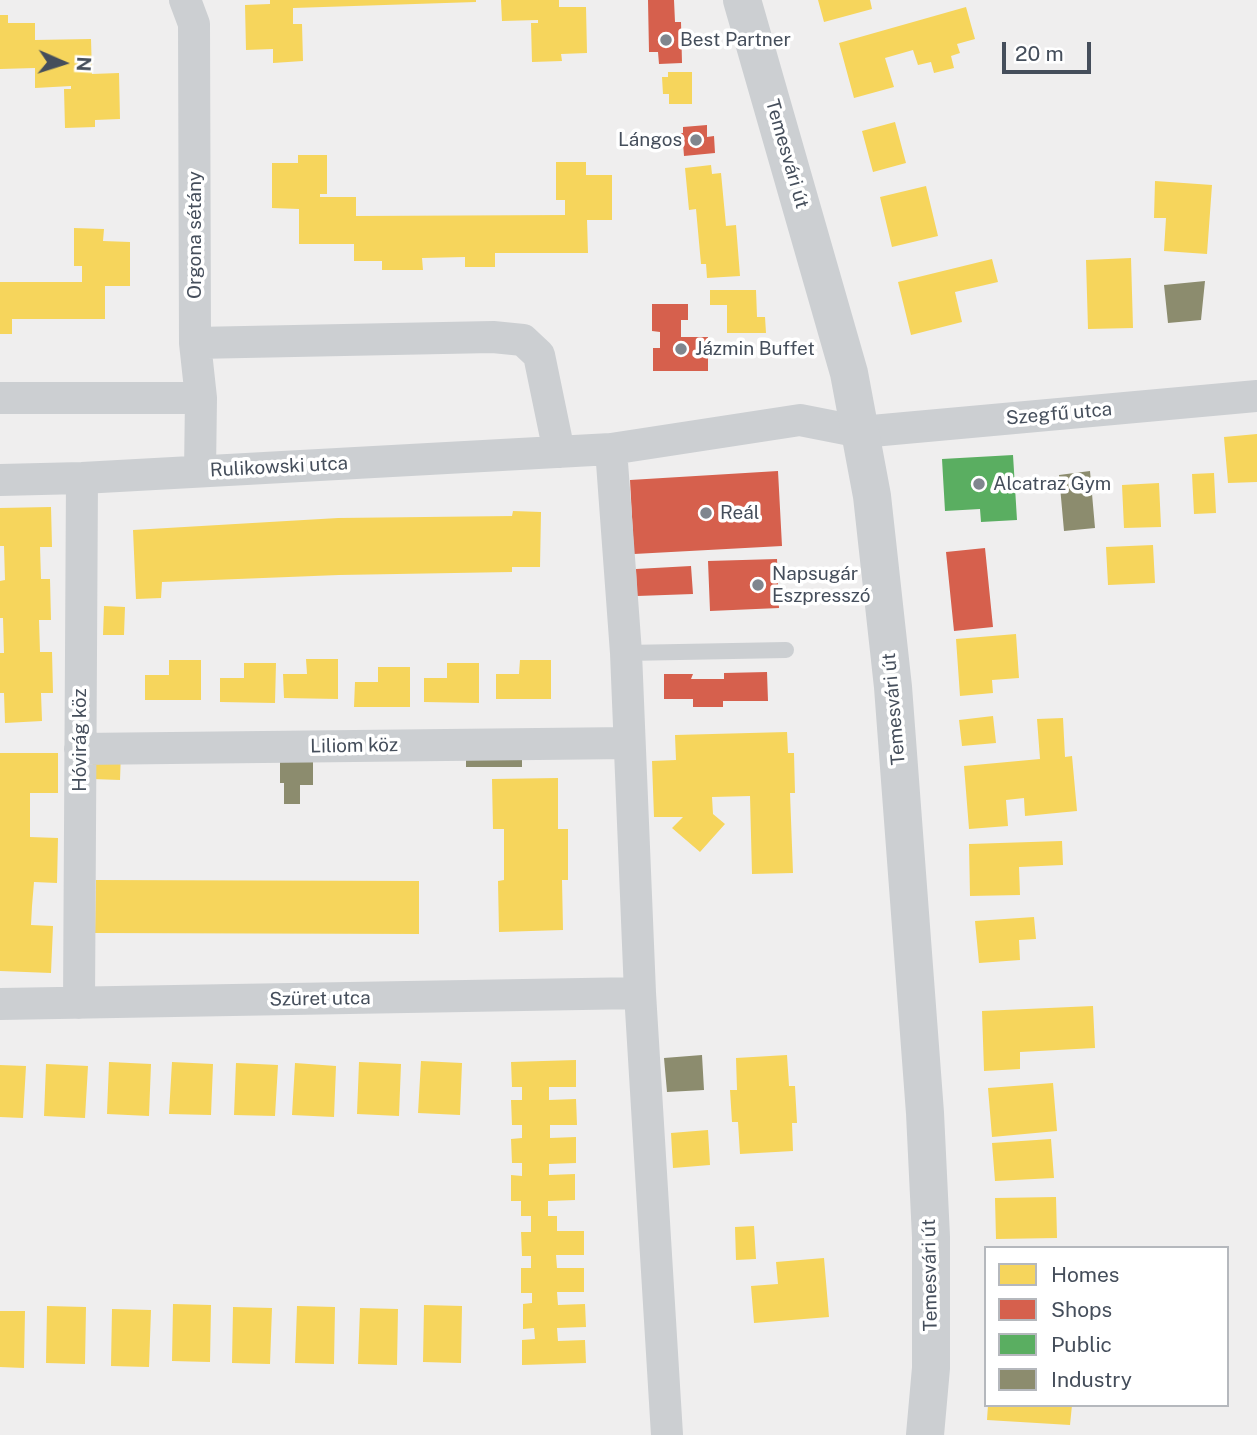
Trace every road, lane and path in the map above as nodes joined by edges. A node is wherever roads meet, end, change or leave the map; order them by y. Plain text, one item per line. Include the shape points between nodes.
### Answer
1 (185, 0) edge
2 (743, 0) edge
3 (195, 343) junction
4 (1257, 396) edge
5 (0, 398) edge
6 (201, 398) junction
7 (861, 432) junction
8 (611, 449) junction
9 (559, 452) junction
10 (200, 471) junction
11 (82, 478) junction
12 (0, 480) edge
13 (786, 650) dead end
14 (626, 653) junction
15 (629, 743) junction
16 (80, 749) junction
17 (640, 993) junction
18 (79, 1003) junction
19 (0, 1004) edge
20 (667, 1435) edge
21 (925, 1435) edge

1 - 3 street, Orgona sétány via 194,24
2 - 7 street, Temesvári út via 849,373
3 - 6 street, Orgona sétány
3 - 9 street via 523,340 539,355
4 - 7 street, Szegfű utca
5 - 6 street
6 - 10 street, Orgona sétány
7 - 8 street, Rulikowski utca via 800,420
7 - 21 street, Temesvári út via 893,687 925,1113 931,1237 931,1368
8 - 9 street, Rulikowski utca
8 - 14 street
9 - 10 street, Rulikowski utca
10 - 11 street, Rulikowski utca
11 - 12 street, Rulikowski utca
11 - 16 street, Hóvirág köz
13 - 14 lane
14 - 15 street
15 - 16 street, Liliom köz
15 - 17 street
16 - 18 street, Hóvirág köz
17 - 18 street, Szüret utca
17 - 20 street
18 - 19 street, Szüret utca

